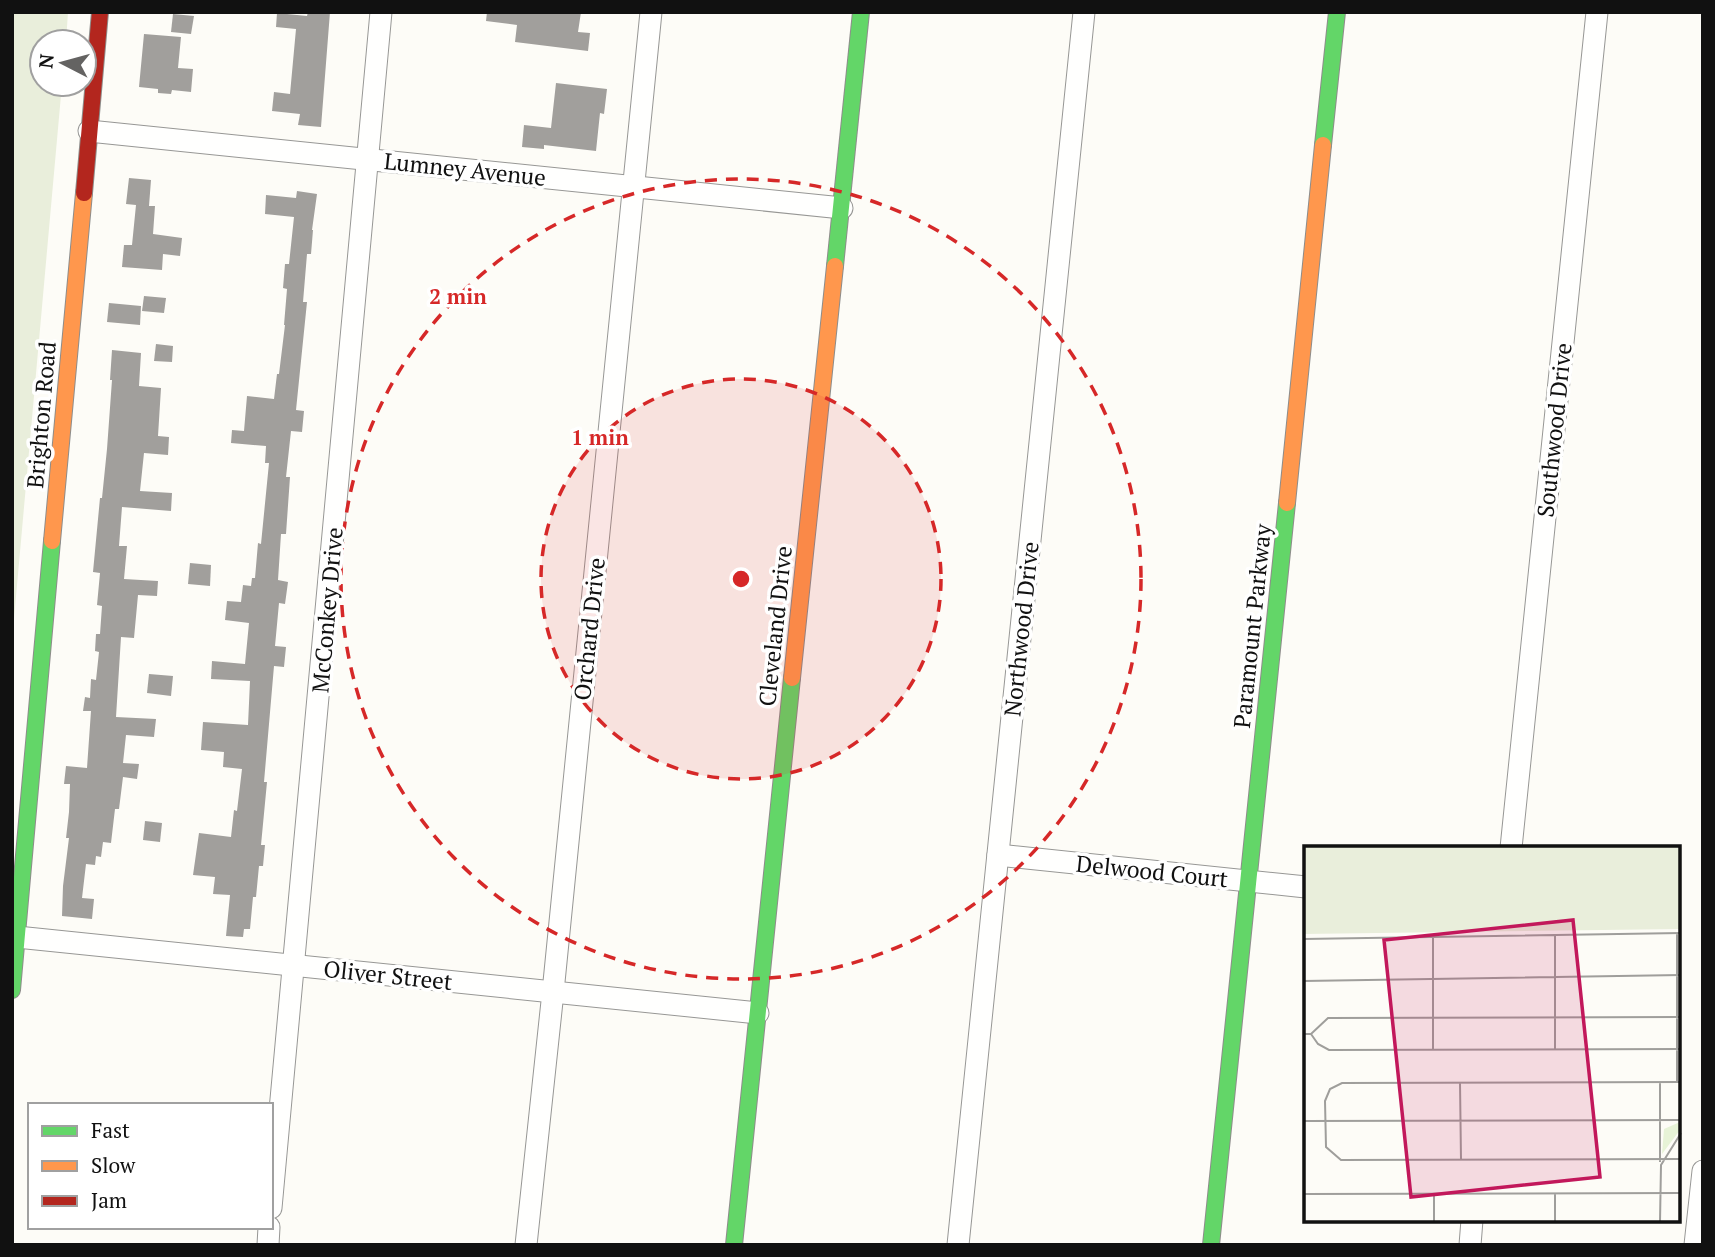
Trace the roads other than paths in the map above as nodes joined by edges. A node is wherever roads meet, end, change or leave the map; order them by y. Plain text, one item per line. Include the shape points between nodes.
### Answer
1 (100, 12) edge
2 (381, 12) edge
3 (650, 12) edge
4 (861, 12) edge
5 (1084, 12) edge
6 (1337, 12) edge
7 (1597, 12) edge
8 (89, 131) junction
9 (369, 159) junction
10 (633, 186) junction
11 (842, 208) junction
12 (1511, 846) edge
13 (998, 855) junction
14 (1249, 881) junction
15 (1304, 887) edge
16 (17, 937) junction
17 (294, 966) junction
18 (12, 989) edge
19 (553, 992) junction
20 (758, 1013) junction
21 (1703, 1171) edge
22 (273, 1187) edge
23 (1472, 1222) edge
24 (526, 1245) edge
25 (734, 1245) edge
26 (958, 1245) edge
27 (1211, 1245) edge
28 (1470, 1245) edge
29 (1695, 1245) edge

1 - 8 street, Brighton Road
2 - 9 street, McConkey Drive
3 - 10 street, Orchard Drive
4 - 11 street, Cleveland Drive
5 - 13 street, Northwood Drive
6 - 14 street, Paramount Parkway
7 - 12 street, Southwood Drive
8 - 9 street, Lumney Avenue
8 - 16 street, Brighton Road
9 - 10 street, Lumney Avenue
9 - 17 street, McConkey Drive
10 - 11 street, Lumney Avenue
10 - 19 street, Orchard Drive
11 - 20 street, Cleveland Drive
13 - 14 street, Delwood Court
13 - 26 street, Northwood Drive
14 - 15 street, Delwood Court
14 - 27 street, Paramount Parkway
16 - 17 street, Oliver Street
16 - 18 street, Brighton Road
17 - 19 street, Oliver Street
17 - 22 street, McConkey Drive
19 - 20 street, Oliver Street
19 - 24 street, Orchard Drive
20 - 25 street, Cleveland Drive
21 - 29 street
23 - 28 street

